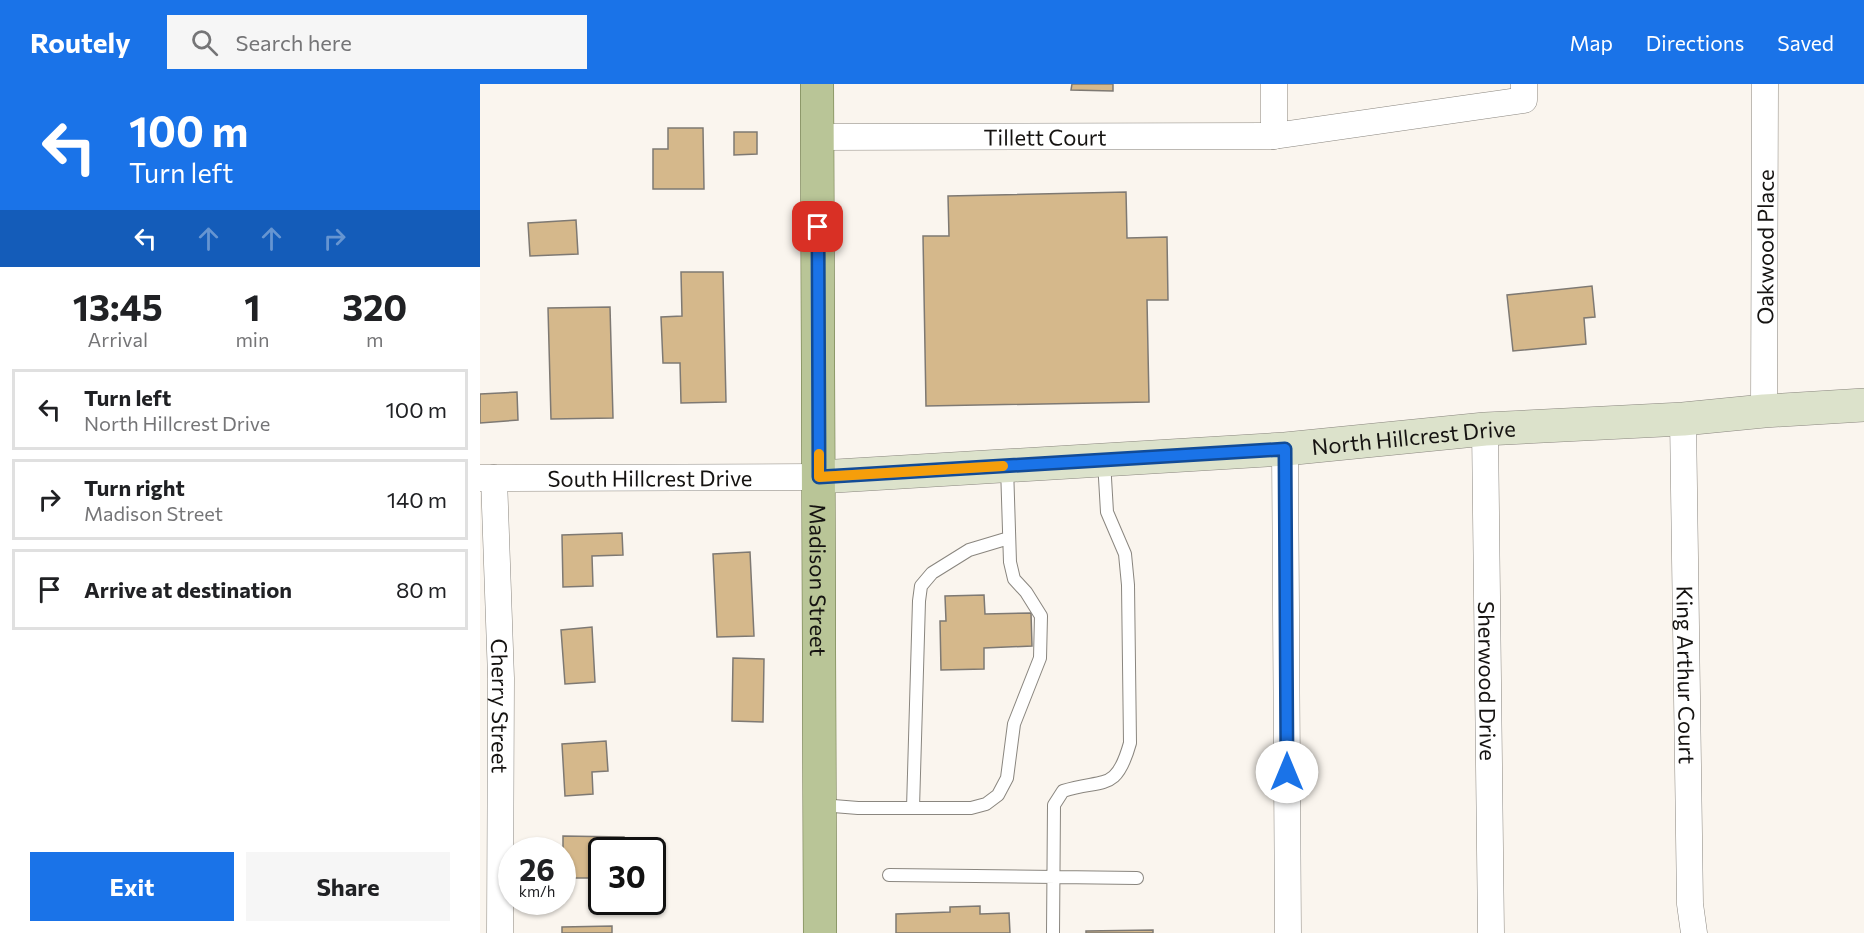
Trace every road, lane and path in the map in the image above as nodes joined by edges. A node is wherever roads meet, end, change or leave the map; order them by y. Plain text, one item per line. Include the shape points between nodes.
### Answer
1 (817, 84) edge
2 (1274, 84) edge
3 (1524, 84) edge
4 (1765, 84) edge
5 (1274, 136) junction
6 (817, 137) junction
7 (1864, 405) edge
8 (1764, 411) junction
9 (1683, 419) junction
10 (1485, 429) junction
11 (1285, 449) junction
12 (1104, 460) junction
13 (1007, 466) junction
14 (819, 477) junction
15 (487, 478) edge
16 (1009, 538) junction
17 (820, 805) junction
18 (913, 808) junction
19 (889, 875) dead end
20 (1053, 876) junction
21 (1137, 878) dead end
22 (500, 933) edge
23 (820, 933) edge
24 (1053, 933) edge
25 (1288, 933) edge
26 (1491, 933) edge
27 (1694, 933) edge

1 - 6 main road, Madison Street
2 - 5 street
3 - 5 street, Tillett Court via 1524,100
4 - 8 street, Oakwood Place
5 - 6 street, Tillett Court
6 - 14 main road, Madison Street
7 - 8 street, North Hillcrest Drive
8 - 9 street, North Hillcrest Drive
9 - 10 street, North Hillcrest Drive
9 - 27 street, King Arthur Court via 1690,904
10 - 11 street, North Hillcrest Drive
10 - 26 street, Sherwood Drive
11 - 12 street, North Hillcrest Drive
11 - 25 street
12 - 13 street, North Hillcrest Drive
12 - 20 lane via 1107,512 1125,554 1128,585 1130,742 1125,761 1115,776 1107,782 1063,791 1054,805
13 - 14 street, North Hillcrest Drive
13 - 16 lane
14 - 15 street, South Hillcrest Drive
14 - 17 main road, Madison Street
15 - 22 street, Cherry Street via 501,678
16 - 18 lane via 969,550 932,573 921,586
16 - 18 lane via 1014,579 1041,616 1040,658 1014,724 1007,778 998,795 986,804 971,808
17 - 18 lane
17 - 23 main road, Madison Street
19 - 20 lane
20 - 21 lane
20 - 24 lane

